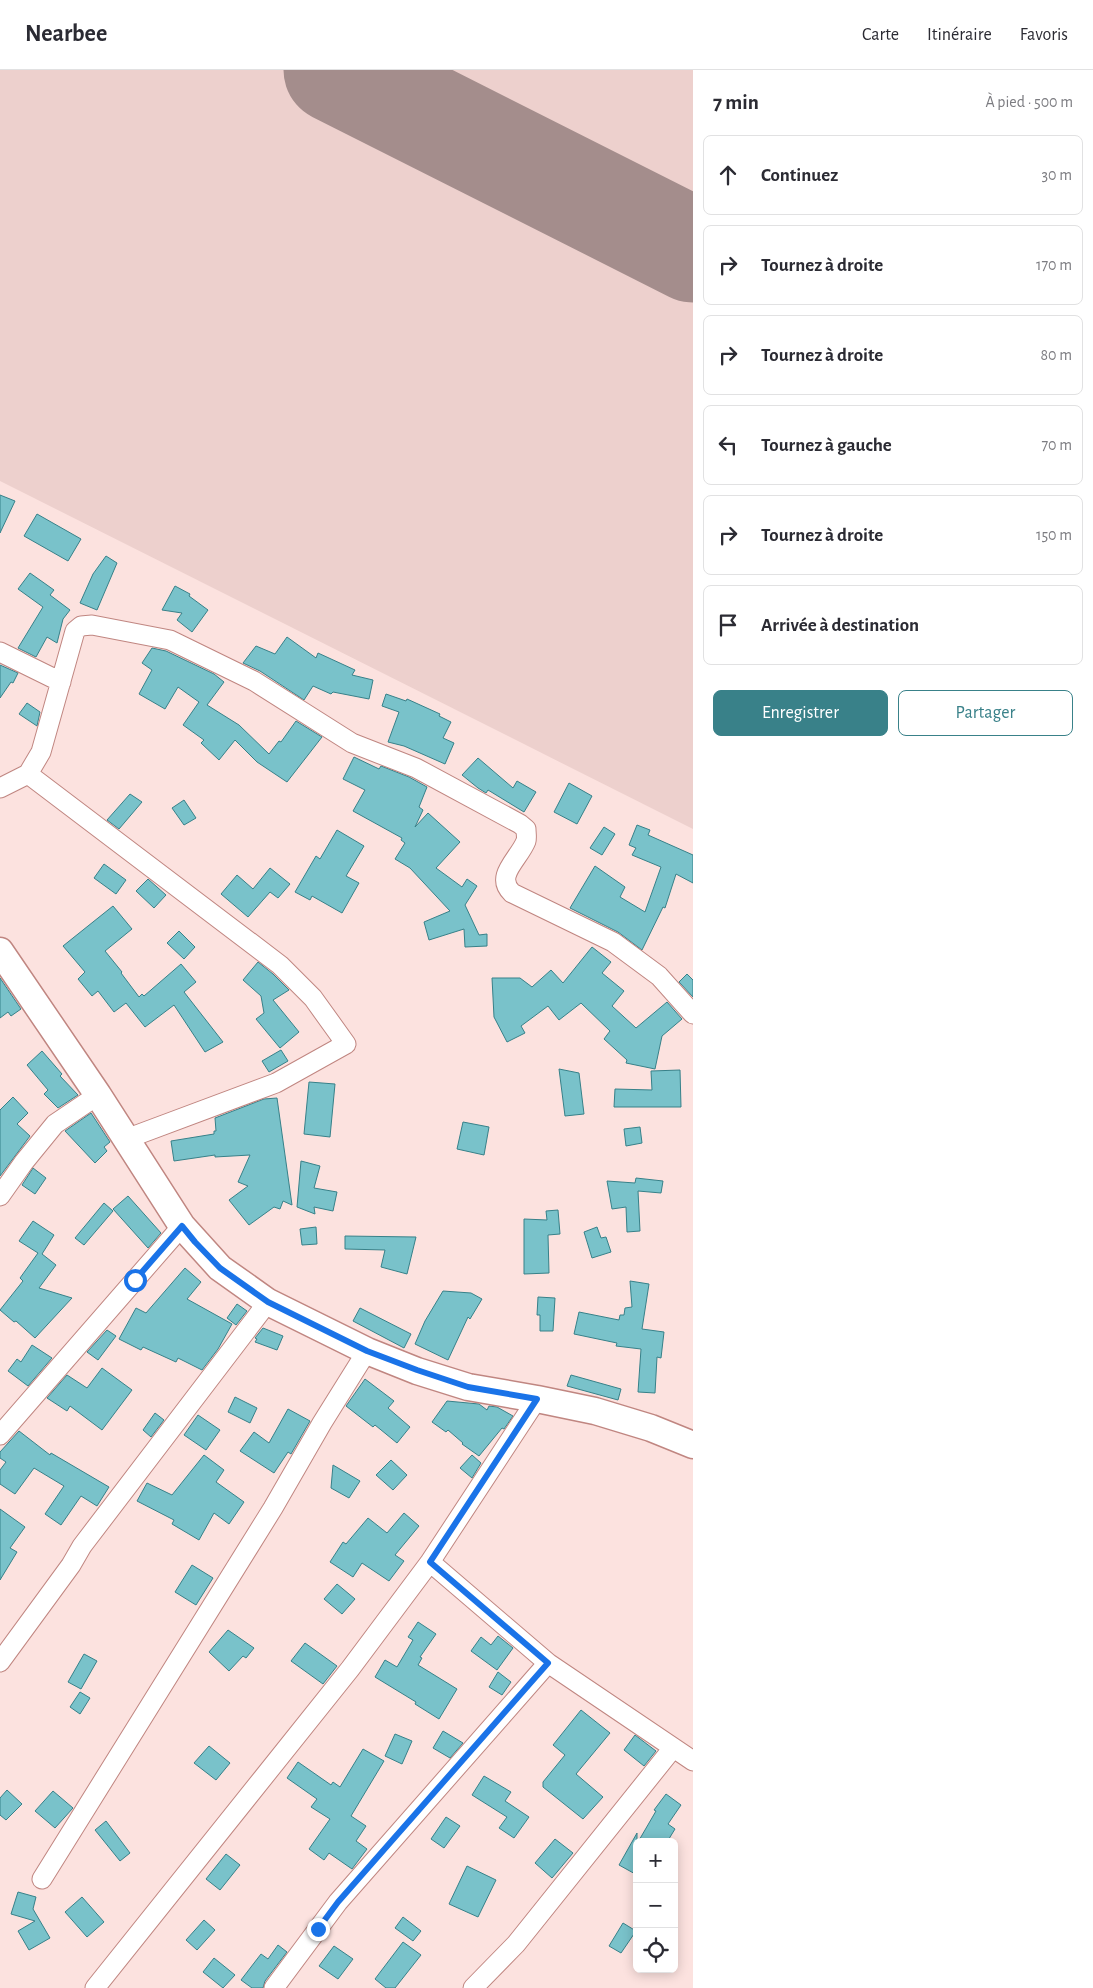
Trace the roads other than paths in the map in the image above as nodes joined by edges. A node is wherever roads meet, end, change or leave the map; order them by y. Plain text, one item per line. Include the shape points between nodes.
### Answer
1 (0, 652) edge
2 (61, 682) junction
3 (28, 774) junction
4 (0, 788) edge
5 (2, 958) edge
6 (693, 1014) edge
7 (98, 1095) junction
8 (126, 1139) junction
9 (0, 1196) edge
10 (182, 1226) junction
11 (268, 1302) junction
12 (367, 1351) junction
13 (537, 1399) junction
14 (0, 1435) edge
15 (693, 1445) edge
16 (430, 1562) junction
17 (0, 1662) edge
18 (548, 1663) junction
19 (673, 1748) junction
20 (693, 1761) edge
21 (42, 1879) dead end
22 (95, 1988) edge
23 (274, 1988) edge
24 (473, 1988) edge

1 - 2 street
2 - 3 street via 41,752
2 - 6 street via 76,631 81,626 92,625 170,640 254,681 352,743 416,768 520,824 526,829 526,840 505,878 506,887 512,893 613,942 659,976
3 - 4 street
3 - 8 street via 280,965 313,998 346,1044 276,1083
5 - 7 main road
7 - 8 main road
7 - 9 street via 55,1124
8 - 10 main road
10 - 11 main road via 220,1268
10 - 14 street
11 - 12 main road
11 - 17 street via 82,1546
12 - 13 main road via 468,1387
12 - 21 street
13 - 15 main road via 595,1411
13 - 16 street
16 - 18 street
16 - 22 street via 350,1669
18 - 19 street
18 - 23 street via 338,1902
19 - 20 street
19 - 24 street via 516,1944

